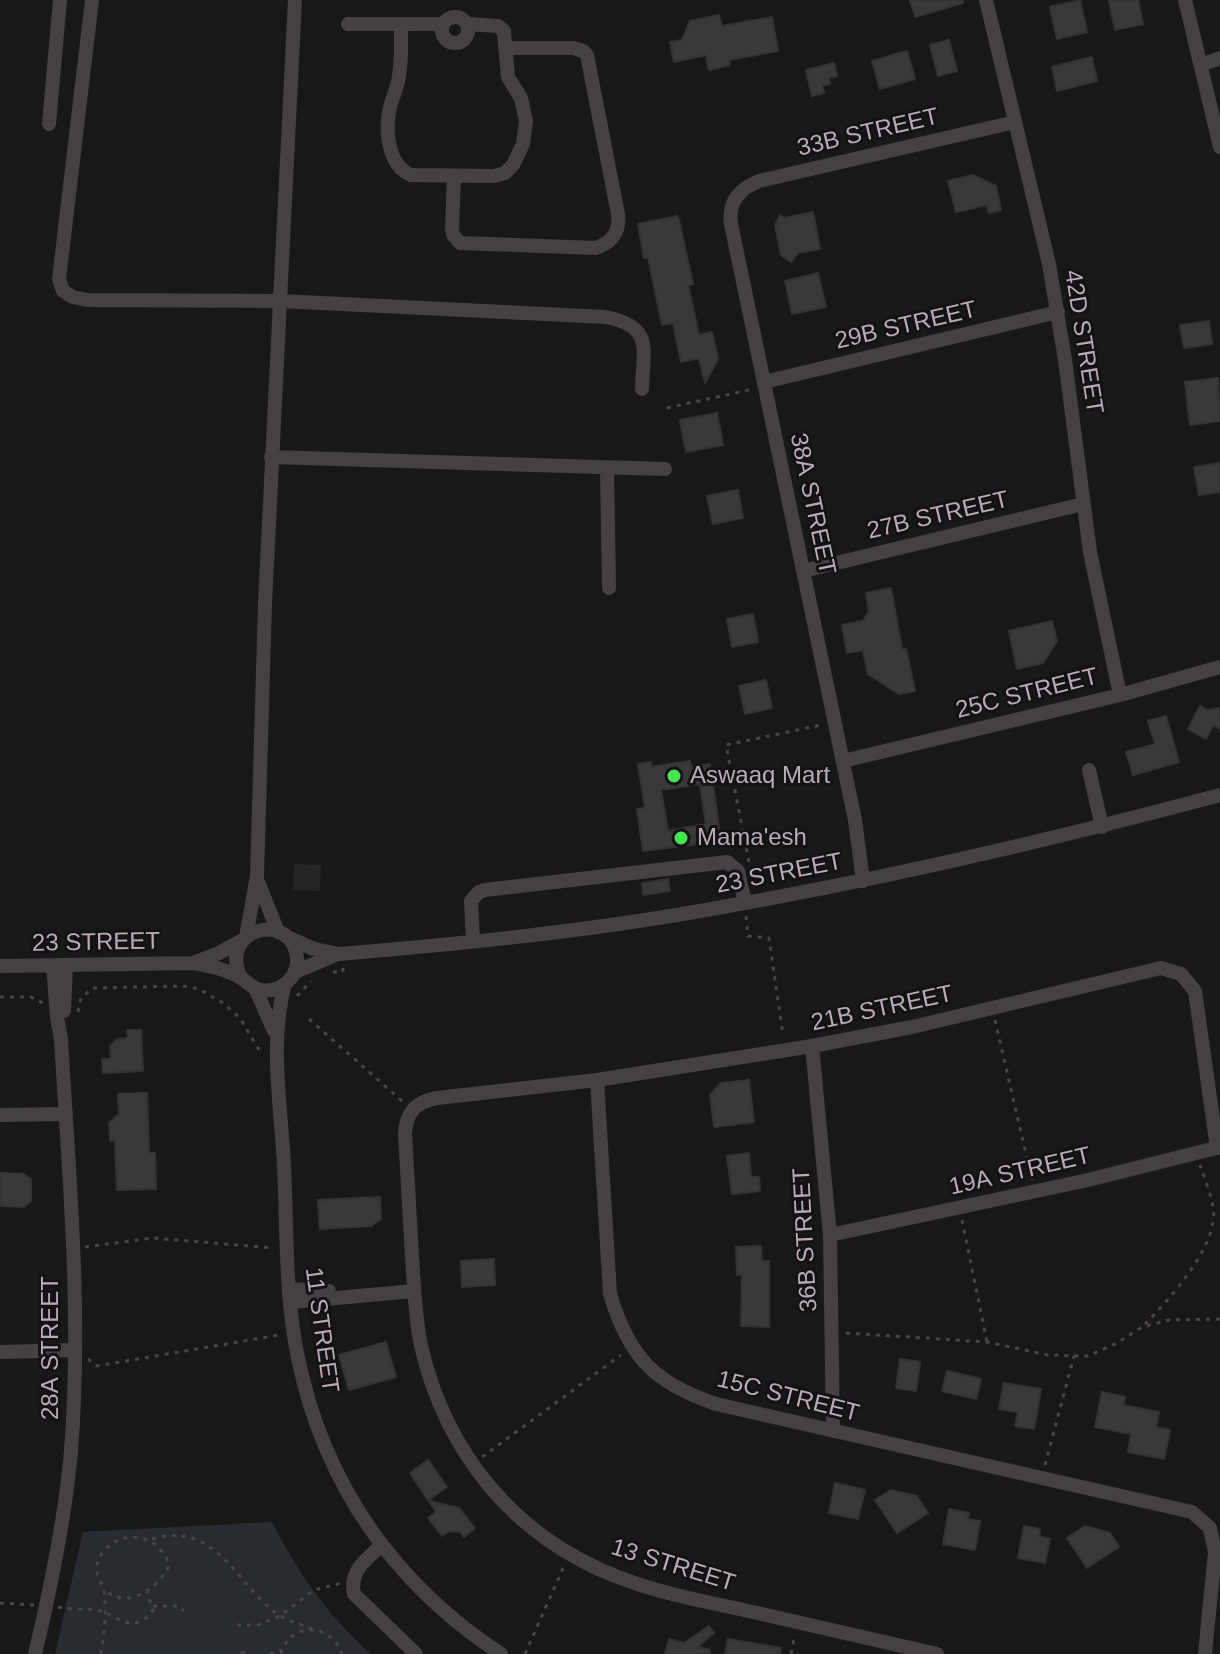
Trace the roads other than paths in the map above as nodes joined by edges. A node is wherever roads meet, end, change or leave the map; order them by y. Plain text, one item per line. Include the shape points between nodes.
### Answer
1 (60, 0) edge
2 (92, 0) edge
3 (295, 0) edge
4 (455, 0) edge
5 (986, 0) edge
6 (1185, 0) edge
7 (455, 22) junction
8 (348, 24) dead end
9 (401, 24) junction
10 (506, 48) junction
11 (1220, 58) edge
12 (1201, 65) junction
13 (1015, 122) junction
14 (49, 124) dead end
15 (1220, 147) edge
16 (454, 176) junction
17 (735, 198) joint
18 (280, 301) junction
19 (1058, 312) junction
20 (765, 384) junction
21 (642, 389) dead end
22 (271, 457) junction
23 (607, 468) junction
24 (665, 469) dead end
25 (1083, 504) junction
26 (803, 571) junction
27 (609, 588) dead end
28 (1220, 667) edge
29 (1120, 695) junction
30 (843, 761) junction
31 (1089, 770) dead end
32 (1220, 795) edge
33 (1102, 827) junction
34 (257, 876) junction
35 (869, 880) junction
36 (745, 903) junction
37 (282, 934) junction
38 (245, 938) junction
39 (473, 941) junction
40 (341, 954) junction
41 (193, 963) junction
42 (0, 966) edge
43 (59, 966) junction
44 (295, 972) junction
45 (241, 978) junction
46 (285, 984) junction
47 (255, 988) junction
48 (276, 1037) junction
49 (812, 1046) junction
50 (597, 1080) junction
51 (411, 1110) joint
52 (66, 1114) junction
53 (0, 1115) edge
54 (1218, 1148) edge
55 (830, 1235) junction
56 (414, 1291) junction
57 (291, 1295) junction
58 (75, 1350) junction
59 (0, 1352) edge
60 (833, 1431) junction
61 (385, 1551) junction
62 (35, 1654) edge
63 (416, 1654) edge
64 (501, 1654) edge
65 (937, 1654) edge
66 (1205, 1654) edge

1 - 14 street
2 - 18 street via 59,279 63,291 87,300
3 - 18 street
4 - 7 street
5 - 13 street, 42D STREET
6 - 12 street
7 - 9 street
7 - 10 street via 502,28
8 - 9 street
9 - 16 street via 399,75 389,118 395,161 411,175
10 - 16 street via 508,77 526,121 523,144 505,173
10 - 16 street via 573,48 587,55 617,232 596,248 460,243 452,230
11 - 12 street
12 - 15 street
13 - 17 street, 33B STREET via 759,181
13 - 19 street, 42D STREET
17 - 20 street, 38A STREET via 731,224
18 - 21 street via 627,321 643,344
18 - 22 street
19 - 20 street, 29B STREET
19 - 25 street, 42D STREET
20 - 26 street, 38A STREET
22 - 23 street
22 - 34 street
23 - 24 street
23 - 27 street
25 - 26 street, 27B STREET
25 - 29 street, 42D STREET
26 - 30 street, 38A STREET
28 - 29 street, 25C STREET
29 - 30 street, 25C STREET
30 - 35 street, 38A STREET
31 - 33 street
32 - 33 street, 23 STREET
33 - 35 street, 23 STREET
34 - 37 street
34 - 38 street
35 - 36 street, 23 STREET
36 - 39 street, 23 STREET
36 - 39 street via 738,871 727,862 485,890 471,901
37 - 38 street via 261,930
37 - 40 street, 23 STREET
37 - 44 street via 296,953
38 - 41 street, 23 STREET
38 - 45 street via 236,959
39 - 40 street, 23 STREET
40 - 44 street, 23 STREET
41 - 43 street, 23 STREET
41 - 45 street, 23 STREET
42 - 43 street, 23 STREET
43 - 52 street, 28A STREET
44 - 46 street
45 - 47 street
46 - 47 street
46 - 48 street, 11 STREET
47 - 48 street, 11 STREET
48 - 57 street, 11 STREET
49 - 50 street, 21B STREET
49 - 54 street, 21B STREET via 1150,970 1171,970 1190,981 1198,1001
49 - 55 street, 36B STREET
50 - 51 street, 21B STREET via 437,1098
50 - 60 street, 15C STREET via 610,1294 631,1348 667,1383 690,1395
51 - 56 street, 13 STREET via 405,1134
52 - 53 street
52 - 58 street, 28A STREET
54 - 55 street, 19A STREET
55 - 60 street, 36B STREET
56 - 57 street
56 - 65 street, 13 STREET via 420,1343 434,1394 457,1442 488,1486 525,1524 617,1577
57 - 61 street, 11 STREET via 310,1407 353,1503
58 - 59 street
58 - 62 street, 28A STREET via 69,1466
60 - 66 street, 15C STREET via 1180,1508 1202,1519 1210,1528 1215,1564
61 - 63 street via 362,1564 354,1578 354,1594
61 - 64 street, 11 STREET via 428,1598

